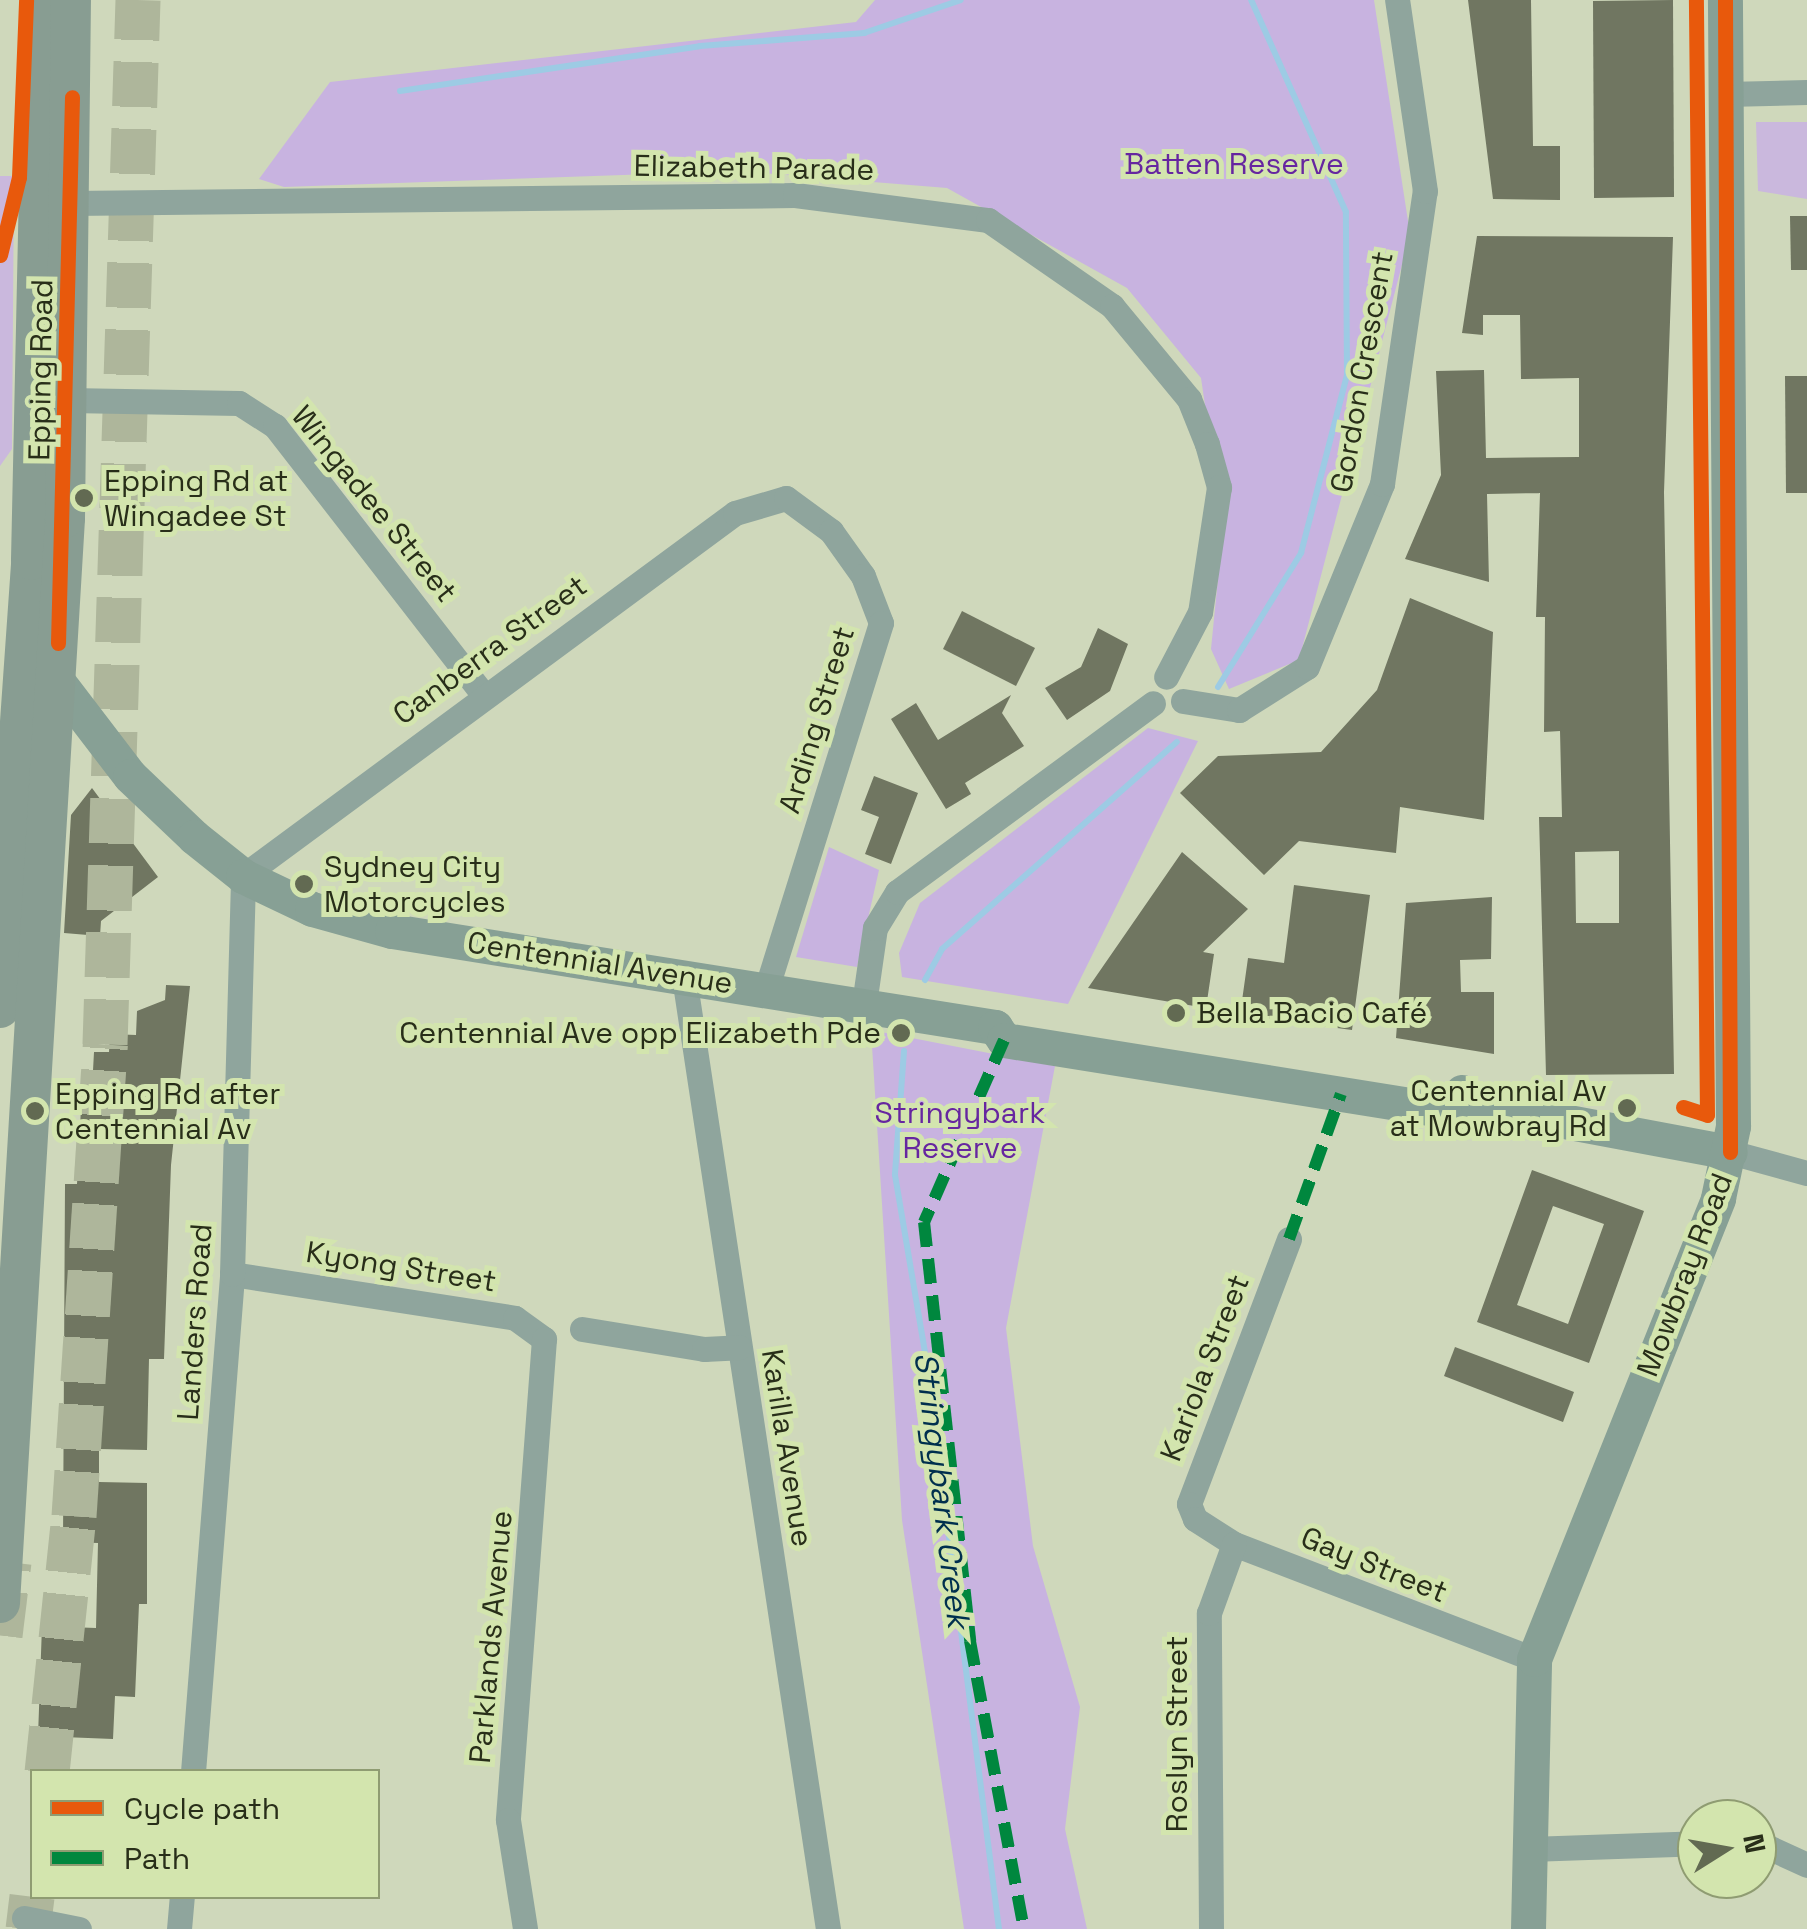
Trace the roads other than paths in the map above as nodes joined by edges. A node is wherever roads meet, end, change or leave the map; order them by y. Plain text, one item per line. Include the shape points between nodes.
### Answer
1 (43, 0) edge
2 (71, 0) edge
3 (1397, 0) edge
4 (1725, 0) edge
5 (1807, 92) edge
6 (1726, 94) junction
7 (71, 203) junction
8 (68, 400) junction
9 (34, 463) junction
10 (786, 498) joint
11 (0, 500) edge
12 (0, 557) edge
13 (33, 629) edge
14 (1166, 677) junction
15 (482, 694) junction
16 (1183, 702) junction
17 (1152, 703) junction
18 (113, 754) junction
19 (50, 765) junction
20 (175, 818) junction
21 (243, 876) junction
22 (684, 976) junction
23 (766, 989) junction
24 (864, 1004) junction
25 (0, 1008) edge
26 (1730, 1152) junction
27 (1807, 1173) edge
28 (1288, 1239) dead end
29 (232, 1274) junction
30 (582, 1329) dead end
31 (739, 1346) junction
32 (546, 1348) joint
33 (1196, 1520) joint
34 (1234, 1544) junction
35 (0, 1602) edge
36 (1534, 1660) junction
37 (192, 1769) edge
38 (1677, 1844) edge
39 (1529, 1848) junction
40 (1777, 1851) edge
41 (1807, 1865) edge
42 (182, 1899) edge
43 (24, 1918) dead end
44 (79, 1929) edge
45 (179, 1929) edge
46 (525, 1929) edge
47 (828, 1929) edge
48 (1211, 1929) edge
49 (1528, 1929) edge

1 - 9 main road, Epping Road
2 - 7 main road, Epping Road
3 - 16 street, Gordon Crescent via 1424,191 1382,484 1307,667 1239,710
4 - 6 main road, Mowbray Road
5 - 6 street
6 - 26 main road, Mowbray Road
7 - 8 main road, Epping Road
7 - 14 street, Elizabeth Parade via 795,196 988,220 1112,306 1189,399 1207,444 1219,488 1200,612
8 - 13 main road, Epping Road
8 - 15 street, Wingadee Street via 239,403 275,426
9 - 11 main road via 20,489
9 - 13 main road, Epping Road
10 - 15 street, Canberra Street via 736,513
10 - 23 street, Arding Street via 830,531 863,576 881,623
12 - 13 main road, Centennial Avenue
13 - 18 main road, Centennial Avenue
13 - 19 main road, Epping Road
13 - 20 main road, Centennial Avenue
13 - 25 main road, Epping Road
14 - 16 street via 1182,684
14 - 17 street via 1152,686
15 - 21 street, Canberra Street
16 - 17 street via 1168,712
17 - 24 street via 897,892 875,928
18 - 19 main road via 81,749
18 - 20 main road, Centennial Avenue
19 - 35 main road, Epping Road
20 - 21 main road, Centennial Avenue
21 - 22 main road, Centennial Avenue via 288,900 392,931
21 - 29 street, Landers Road
22 - 23 main road, Centennial Avenue
22 - 31 street, Karilla Avenue
23 - 24 main road, Centennial Avenue
24 - 26 main road, Centennial Avenue via 994,1027 1008,1018 1470,1093 1478,1105
26 - 27 street
26 - 36 main road, Mowbray Road
28 - 33 street, Kariola Street via 1189,1504
29 - 32 street, Kyong Street via 515,1318 540,1334
29 - 37 street, Landers Road
30 - 31 street via 704,1349
31 - 47 street, Karilla Avenue
32 - 46 street, Parklands Avenue via 508,1820
33 - 34 street, Gay Street
34 - 36 street, Gay Street
34 - 48 street, Roslyn Street via 1208,1613
36 - 39 main road, Mowbray Road
38 - 39 street
39 - 49 main road, Mowbray Road
40 - 41 street
42 - 45 street
43 - 44 street

